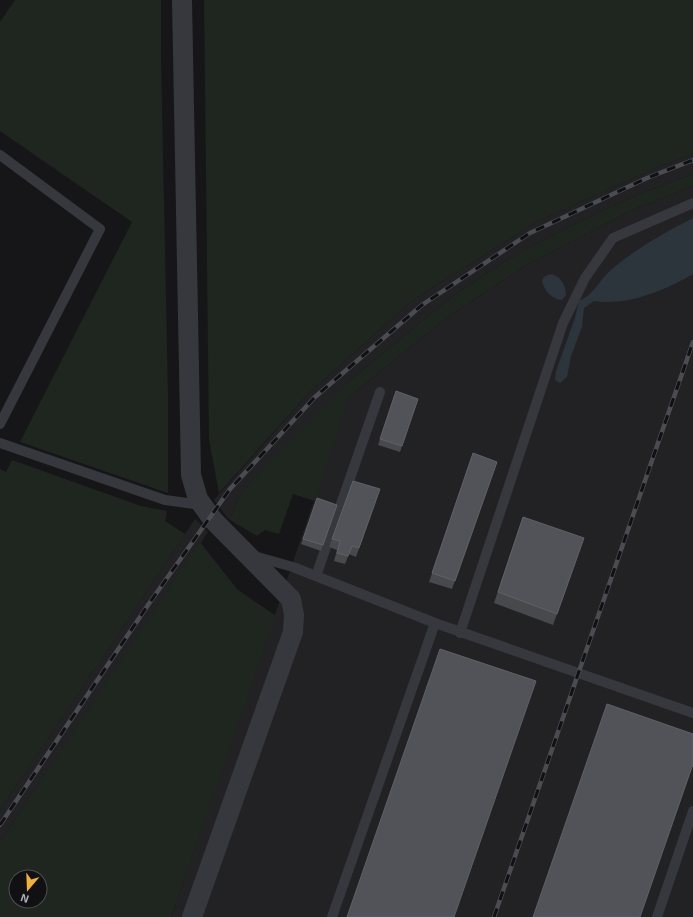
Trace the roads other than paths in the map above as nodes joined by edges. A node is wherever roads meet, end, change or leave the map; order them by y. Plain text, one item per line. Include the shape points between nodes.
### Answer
1 (182, 0) edge
2 (0, 155) edge
3 (693, 203) edge
4 (380, 392) dead end
5 (0, 424) edge
6 (0, 443) edge
7 (202, 505) junction
8 (246, 554) junction
9 (316, 576) junction
10 (435, 623) junction
11 (460, 633) junction
12 (693, 713) edge
13 (693, 811) edge
14 (192, 917) edge
15 (332, 917) edge
16 (657, 917) edge

1 - 7 street via 191,475
2 - 5 lane via 100,229
3 - 11 lane via 613,238 586,278 563,323
4 - 9 lane
6 - 7 lane via 165,500
7 - 8 street
8 - 9 lane
8 - 14 street via 291,599 294,615 293,632
9 - 10 lane
10 - 11 lane
10 - 15 lane
11 - 12 lane
13 - 16 lane

